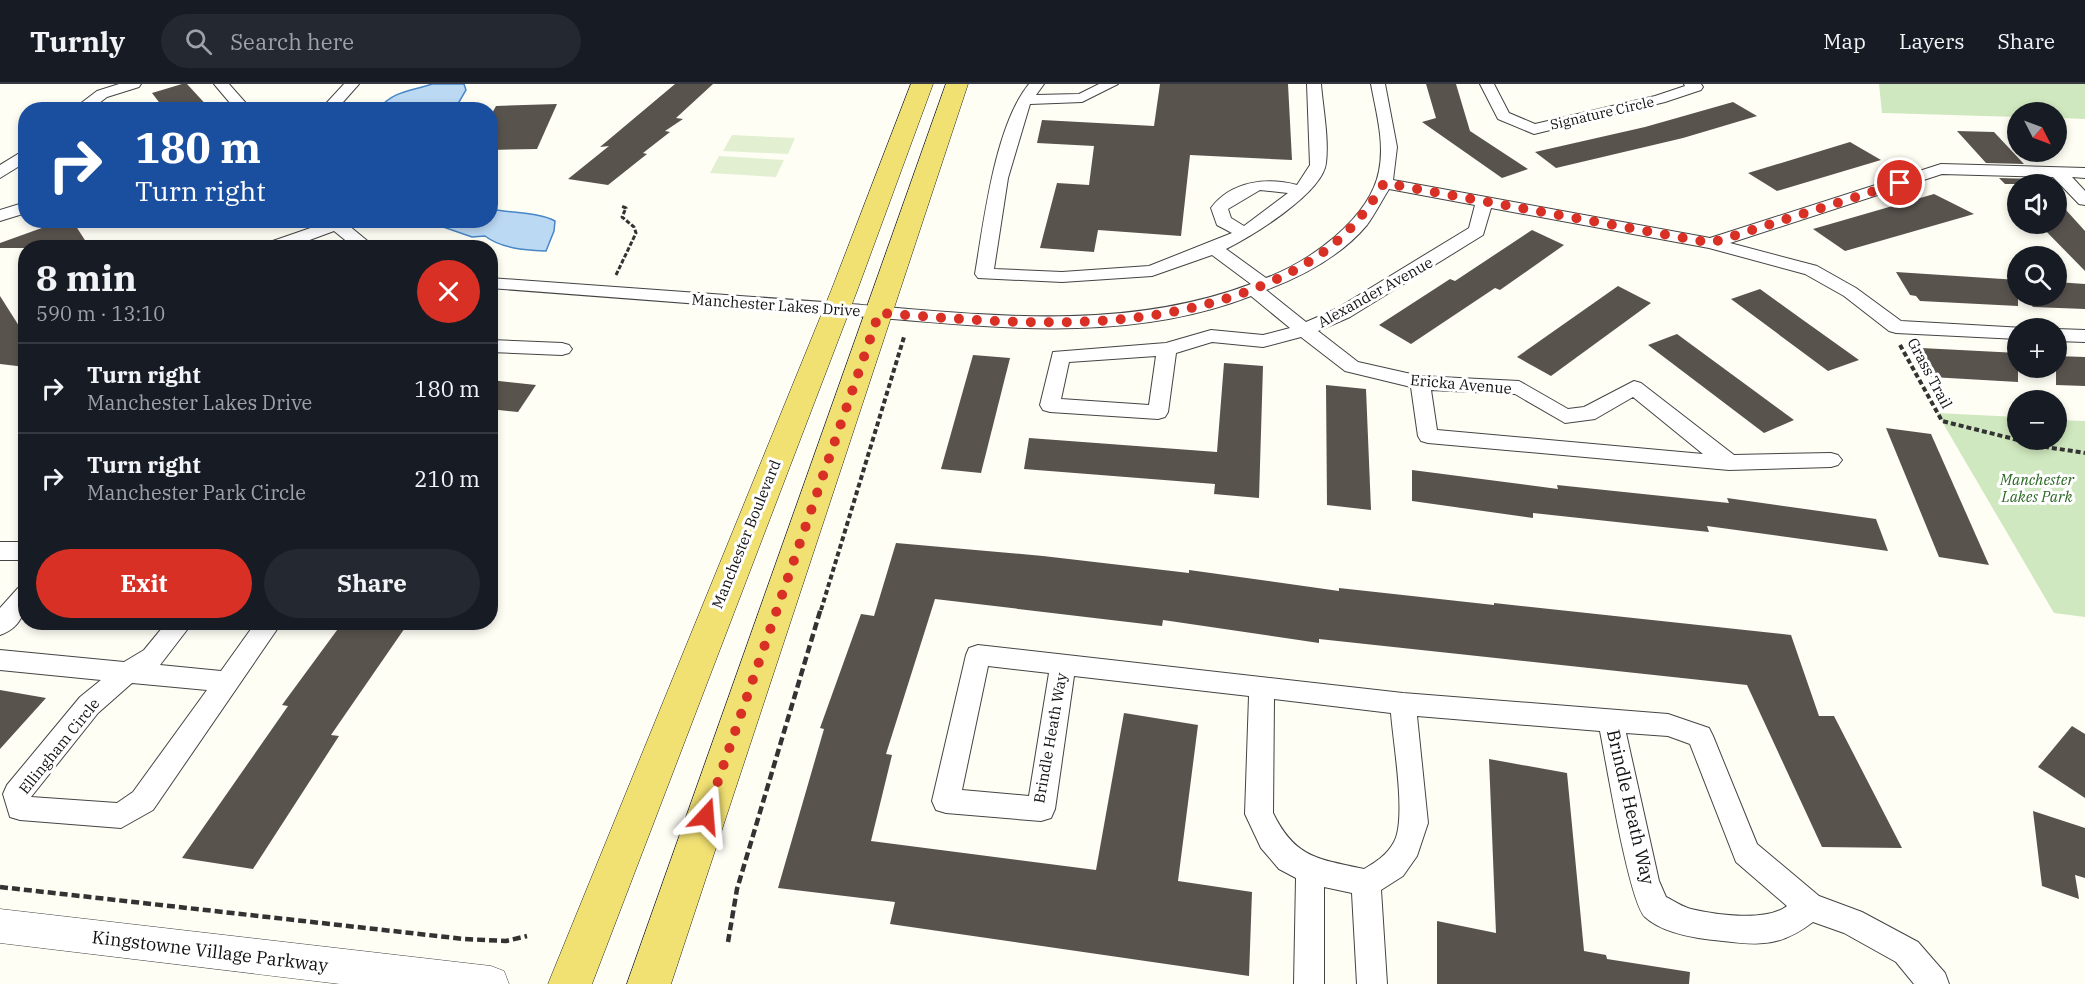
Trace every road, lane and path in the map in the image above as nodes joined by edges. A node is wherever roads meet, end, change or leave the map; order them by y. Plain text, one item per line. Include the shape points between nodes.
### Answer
1 (134, 84) edge
2 (221, 84) edge
3 (352, 84) edge
4 (922, 84) edge
5 (957, 84) edge
6 (1037, 84) edge
7 (1111, 84) edge
8 (1314, 84) edge
9 (1378, 84) edge
10 (1487, 84) edge
11 (1691, 84) edge
12 (1024, 100) junction
13 (90, 102) edge
14 (238, 102) edge
15 (335, 102) edge
16 (18, 160) edge
17 (2057, 172) junction
18 (0, 173) edge
19 (2085, 173) edge
20 (1384, 183) junction
21 (1301, 191) junction
22 (2085, 200) edge
23 (1484, 202) junction
24 (621, 206) dead end
25 (18, 210) edge
26 (0, 216) edge
27 (320, 228) edge
28 (340, 228) edge
29 (1245, 233) junction
30 (290, 240) edge
31 (357, 240) edge
32 (1711, 243) junction
33 (1207, 251) junction
34 (613, 280) dead end
35 (498, 284) edge
36 (1254, 289) junction
37 (836, 310) junction
38 (879, 313) junction
39 (1303, 330) junction
40 (2007, 332) edge
41 (2067, 335) edge
42 (1897, 336) dead end
43 (2085, 336) edge
44 (904, 337) dead end
45 (498, 346) edge
46 (562, 349) dead end
47 (1167, 349) junction
48 (1420, 383) junction
49 (2085, 453) edge
50 (1831, 460) dead end
51 (1729, 463) junction
52 (0, 551) edge
53 (18, 551) edge
54 (18, 604) edge
55 (0, 625) edge
56 (175, 630) edge
57 (264, 630) edge
58 (0, 660) edge
59 (1063, 664) junction
60 (126, 673) junction
61 (228, 682) junction
62 (1262, 687) junction
63 (1403, 704) junction
64 (1611, 721) junction
65 (1310, 871) junction
66 (1366, 883) junction
67 (0, 887) edge
68 (1810, 907) junction
69 (0, 926) edge
70 (527, 936) dead end
71 (728, 942) dead end
72 (491, 984) edge
73 (570, 984) edge
74 (649, 984) edge
75 (1310, 984) edge
76 (1372, 984) edge
77 (1934, 984) edge

1 - 13 street
2 - 14 street
3 - 15 street
4 - 37 main road, Manchester Boulevard
5 - 38 main road
6 - 12 street
7 - 12 street via 1082,98
8 - 21 street via 1318,165
9 - 20 street, Manchester Lakes Drive via 1389,159
10 - 11 street, Signature Circle via 1503,116 1534,129 1660,99 1696,87
12 - 33 street via 1000,178 984,274 1062,277 1152,271
16 - 18 street
17 - 19 street
17 - 22 street
17 - 32 street via 1941,169
20 - 23 street
20 - 36 street, Manchester Lakes Drive via 1369,208 1330,248 1304,266
21 - 29 street
21 - 29 street via 1273,182 1240,191 1219,208 1223,221
23 - 32 street
23 - 39 street, Alexander Avenue via 1477,231 1343,313
24 - 34 path via 626,208 622,217 636,233
25 - 26 street
27 - 30 street
28 - 31 street
29 - 33 street
32 - 40 street via 1811,270 1850,292 1896,327
33 - 36 street, Ericka Avenue
35 - 37 street, Manchester Lakes Drive
36 - 38 street, Manchester Lakes Drive via 1179,312 1072,324
36 - 39 street, Ericka Avenue
37 - 38 street, Manchester Lakes Drive
37 - 73 main road, Manchester Boulevard
38 - 74 main road
39 - 47 street, Alexander Avenue via 1263,340 1211,336
39 - 48 street, Ericka Avenue via 1352,367
41 - 43 street
42 - 49 path, Grass Trail via 1942,421
44 - 71 path via 774,759 737,889
45 - 46 street
47 - 47 street, Alexander Avenue via 1158,412 1050,405 1060,356
48 - 51 street, Ericka Avenue via 1519,388 1565,416 1588,414 1634,388
48 - 51 street via 1428,436
50 - 51 street
52 - 53 street
54 - 55 street
56 - 60 street, Ellingham Circle via 153,657
57 - 61 street, Ellingham Circle
58 - 60 street
59 - 59 street, Brindle Heath Way via 978,655 946,801 1041,809
59 - 62 street, Brindle Heath Way
60 - 61 street
60 - 61 street, Ellingham Circle via 89,705 16,794 20,808 121,816 143,801
62 - 63 street, Brindle Heath Way
62 - 65 street via 1259,814 1289,860
63 - 64 street, Brindle Heath Way
63 - 66 street via 1414,823 1407,847 1394,867
64 - 68 street, Brindle Heath Way via 1668,725 1700,736 1746,853
64 - 68 street, Brindle Heath Way via 1654,907 1687,923 1747,930 1783,927
65 - 66 street
65 - 75 street
66 - 76 street
67 - 70 path via 464,939 506,941
68 - 77 street, Brindle Heath Way via 1852,922 1907,952
69 - 72 street, Kingstowne Village Parkway

